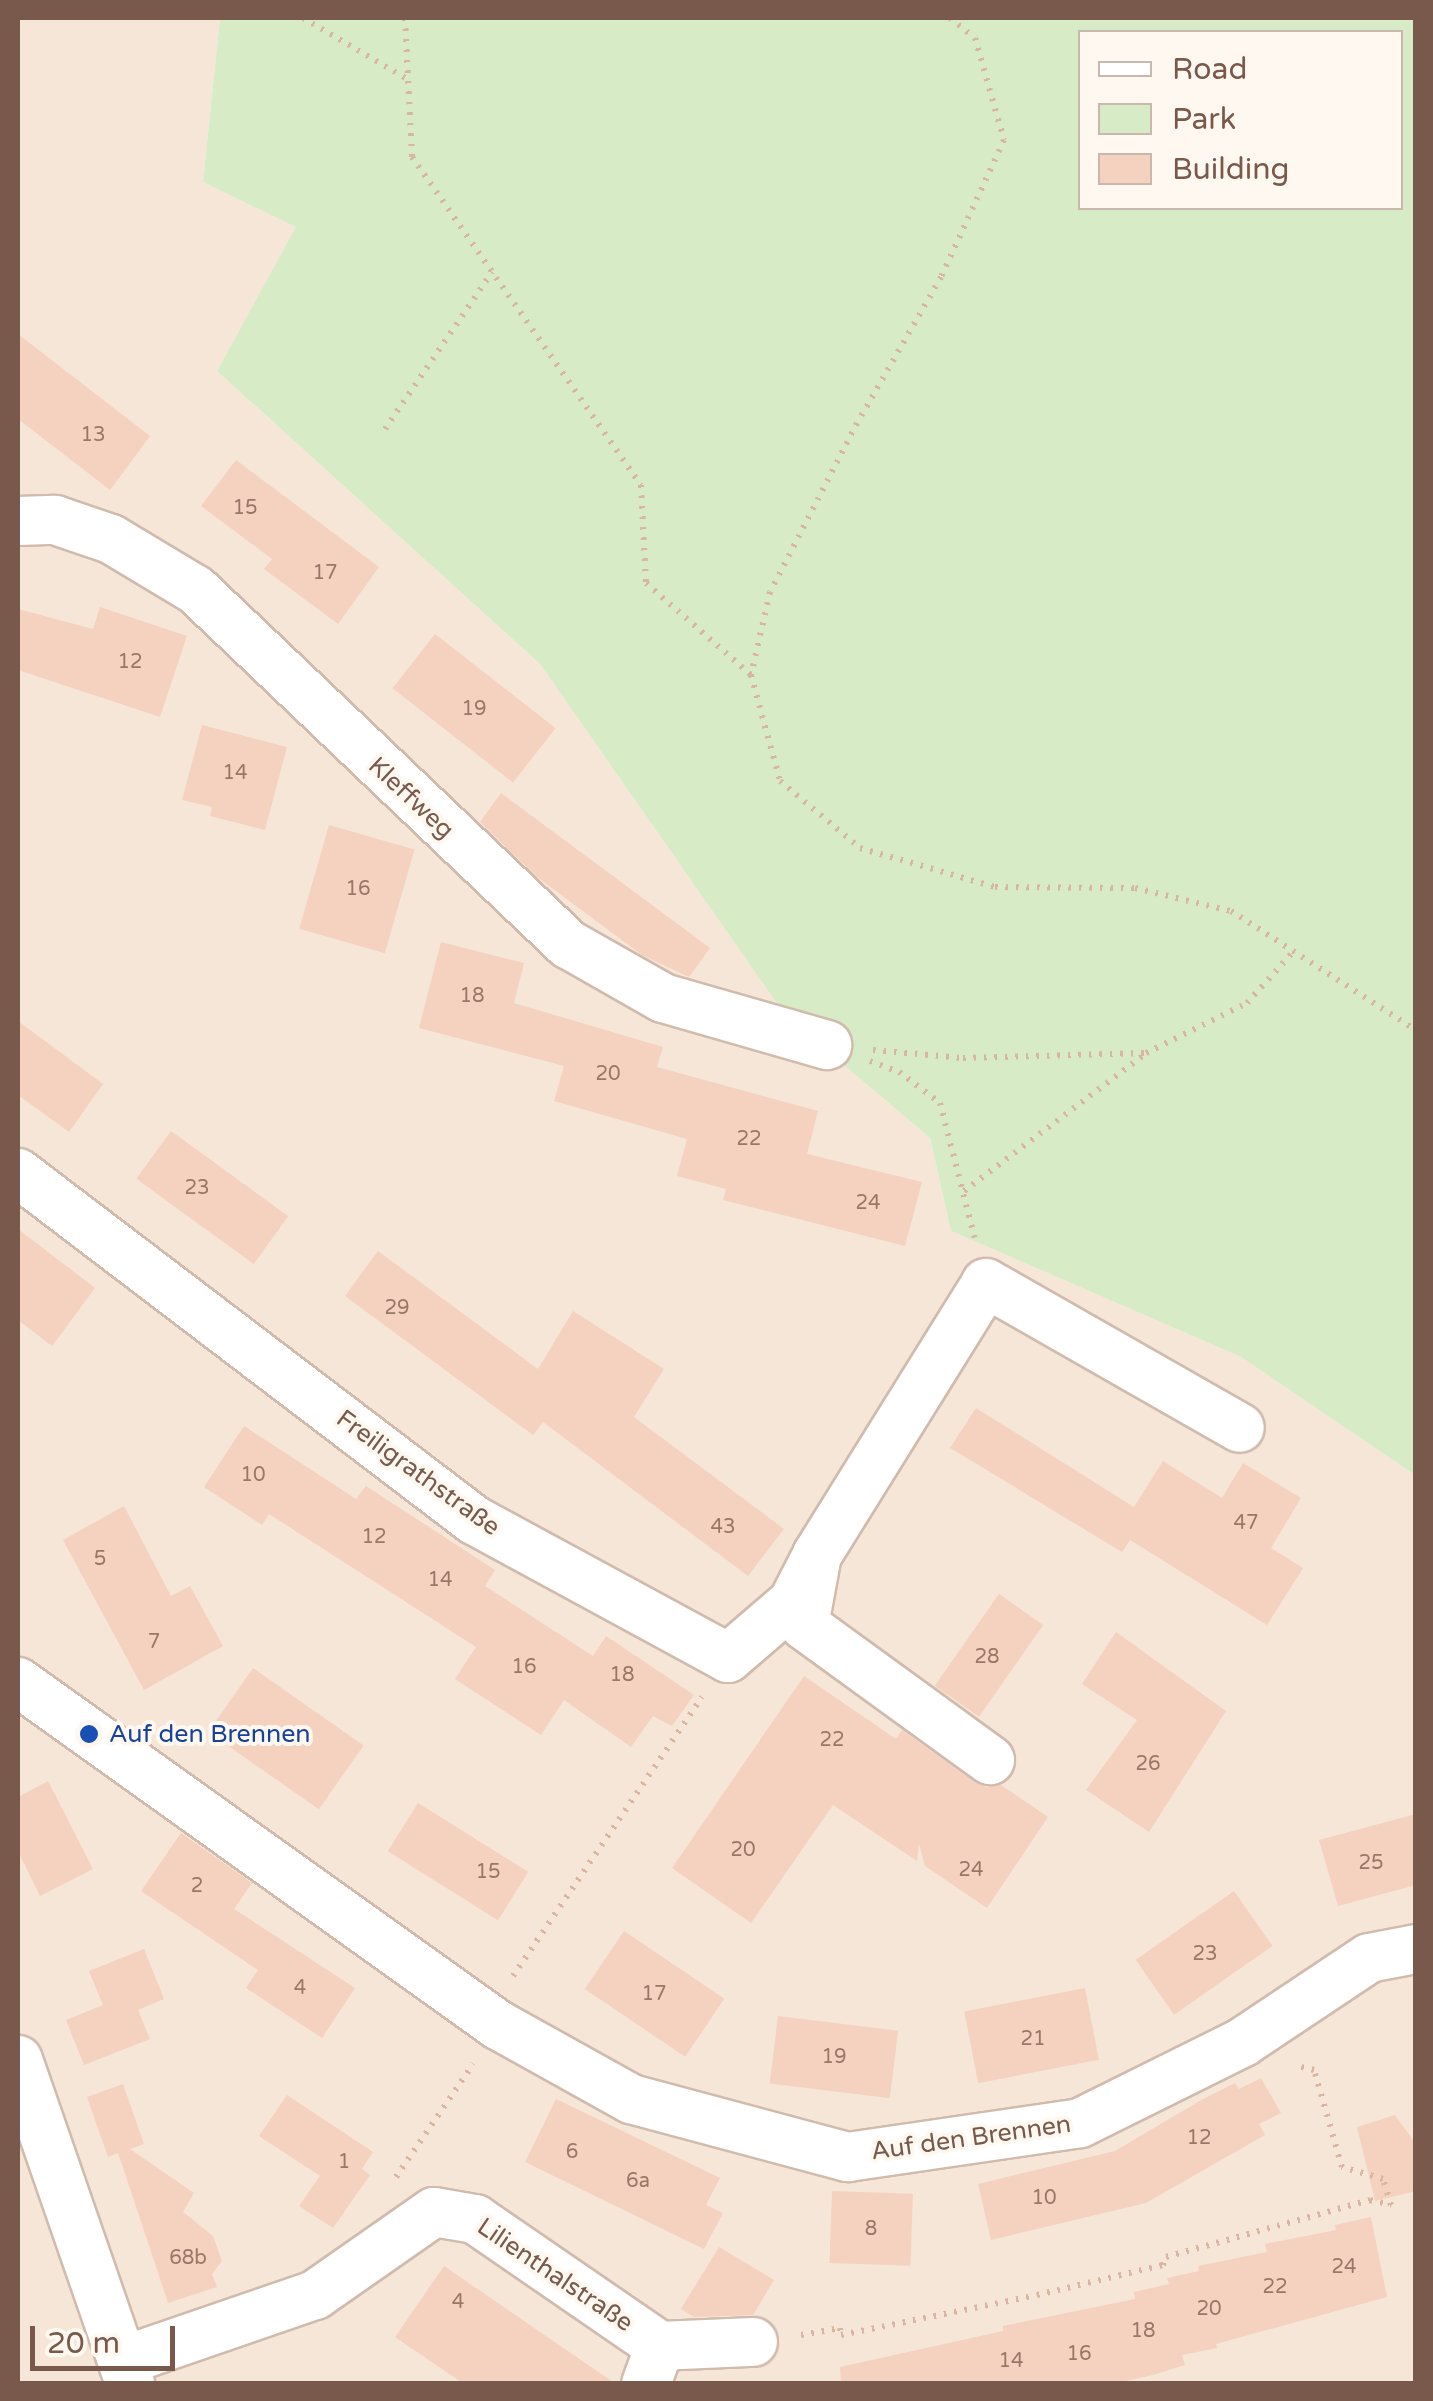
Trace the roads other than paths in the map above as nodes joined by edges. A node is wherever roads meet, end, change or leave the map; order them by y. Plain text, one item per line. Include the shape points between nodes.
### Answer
1 (18, 521) edge
2 (827, 1045) road end
3 (18, 1173) edge
4 (1240, 1428) dead end
5 (818, 1555) junction
6 (18, 1682) edge
7 (990, 1760) dead end
8 (1416, 1948) edge
9 (18, 2060) edge
10 (754, 2342) dead end
11 (653, 2364) edge
12 (127, 2372) edge

1 - 2 street, Kleffweg via 56,520 112,539 196,590 568,944 663,998
3 - 5 street, Freiligrathstraße via 474,1520 728,1658 793,1602
4 - 5 street via 986,1284
5 - 7 street via 804,1625
6 - 8 street, Auf den Brennen via 498,2025 631,2099 848,2157 1080,2123 1243,2042 1369,1958
9 - 12 street
10 - 11 street, Lilienthalstraße
11 - 12 street, Lilienthalstraße via 475,2218 434,2212 315,2295

